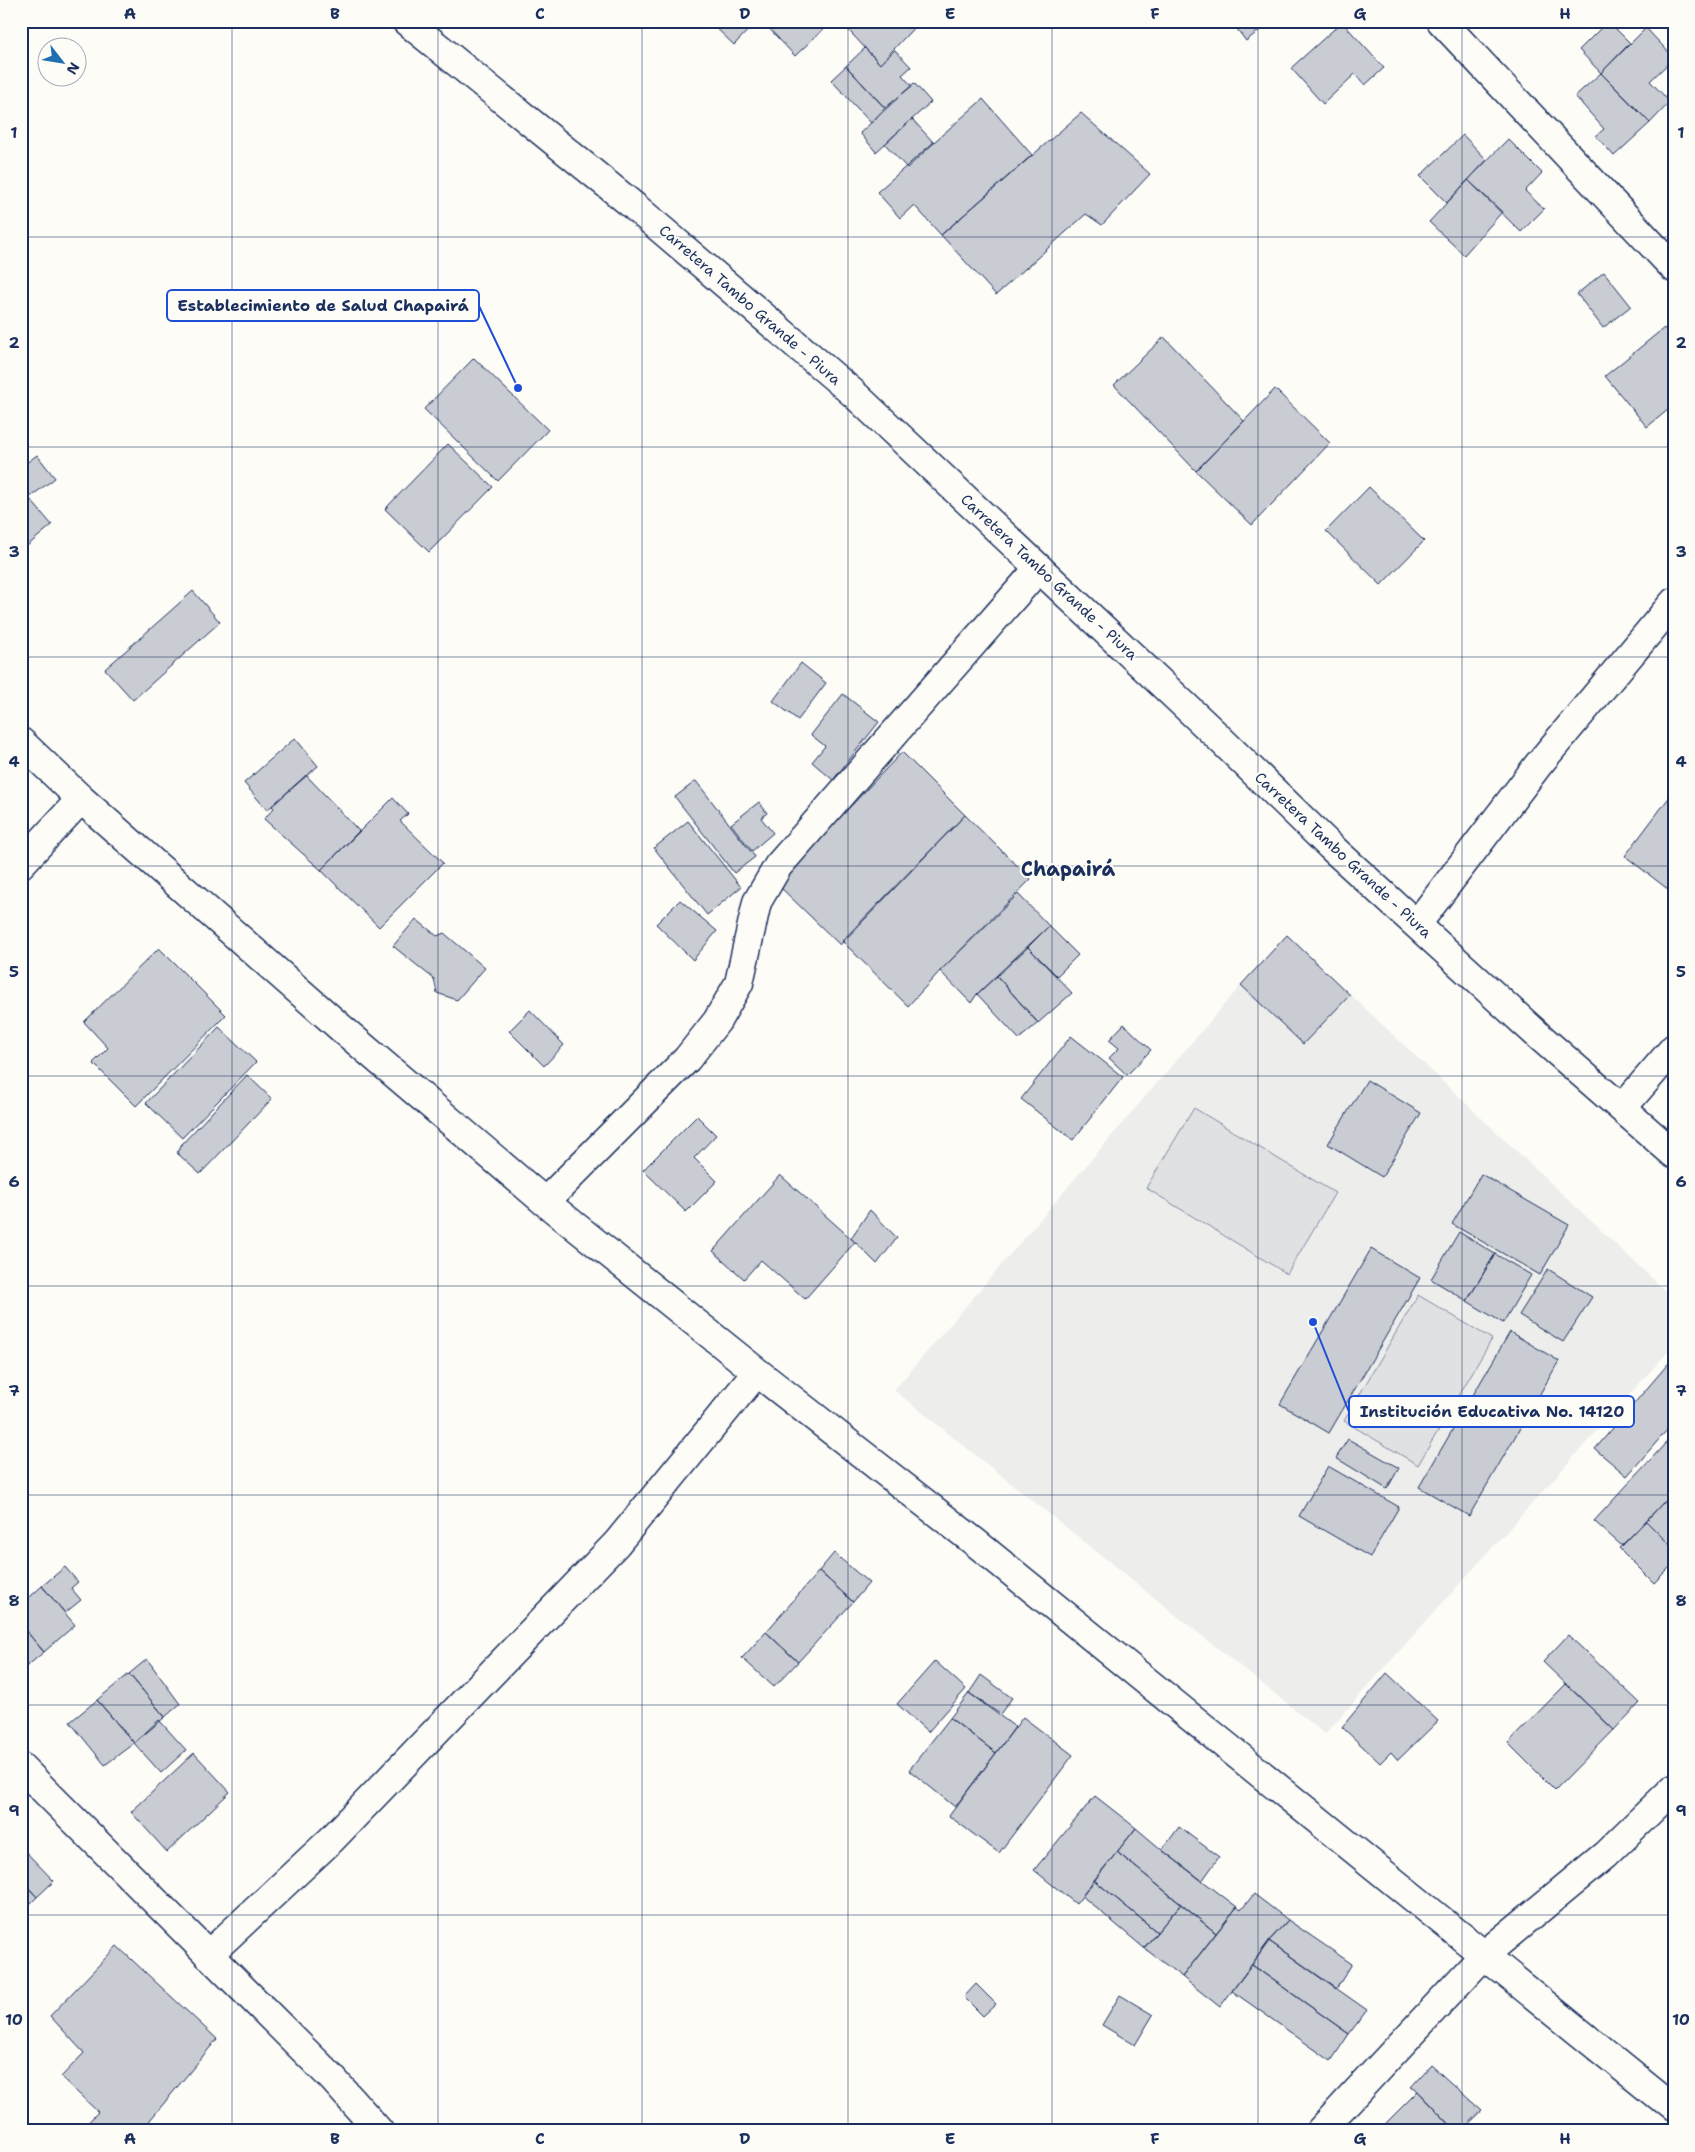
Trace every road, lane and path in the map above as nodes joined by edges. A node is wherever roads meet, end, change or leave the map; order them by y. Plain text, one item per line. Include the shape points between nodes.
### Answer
1 (406, 21) edge
2 (1441, 21) edge
3 (1674, 268) edge
4 (1039, 568) junction
5 (1674, 602) edge
6 (21, 742) edge
7 (81, 799) junction
8 (21, 864) edge
9 (1416, 924) junction
10 (1674, 1048) edge
11 (1622, 1108) junction
12 (1674, 1154) edge
13 (545, 1202) junction
14 (757, 1372) junction
15 (21, 1766) edge
16 (1674, 1788) edge
17 (208, 1955) junction
18 (1484, 1955) junction
19 (1674, 2109) edge
20 (379, 2131) edge
21 (1320, 2131) edge

1 - 4 street, Carretera Tambo Grande - Piura via 635,207 852,393
2 - 3 street
4 - 9 street, Carretera Tambo Grande - Piura
4 - 13 street via 778,866 757,902 739,983 717,1021 686,1059
5 - 9 street via 1538,764
6 - 7 street
7 - 8 street
7 - 13 street
9 - 11 street, Carretera Tambo Grande - Piura
10 - 11 street
11 - 12 street, Carretera Tambo Grande - Piura
13 - 14 street
14 - 17 street via 617,1544 331,1840
14 - 18 street via 976,1543
15 - 17 street
16 - 18 street via 1605,1855
17 - 20 street via 332,2078
18 - 19 street
18 - 21 street

